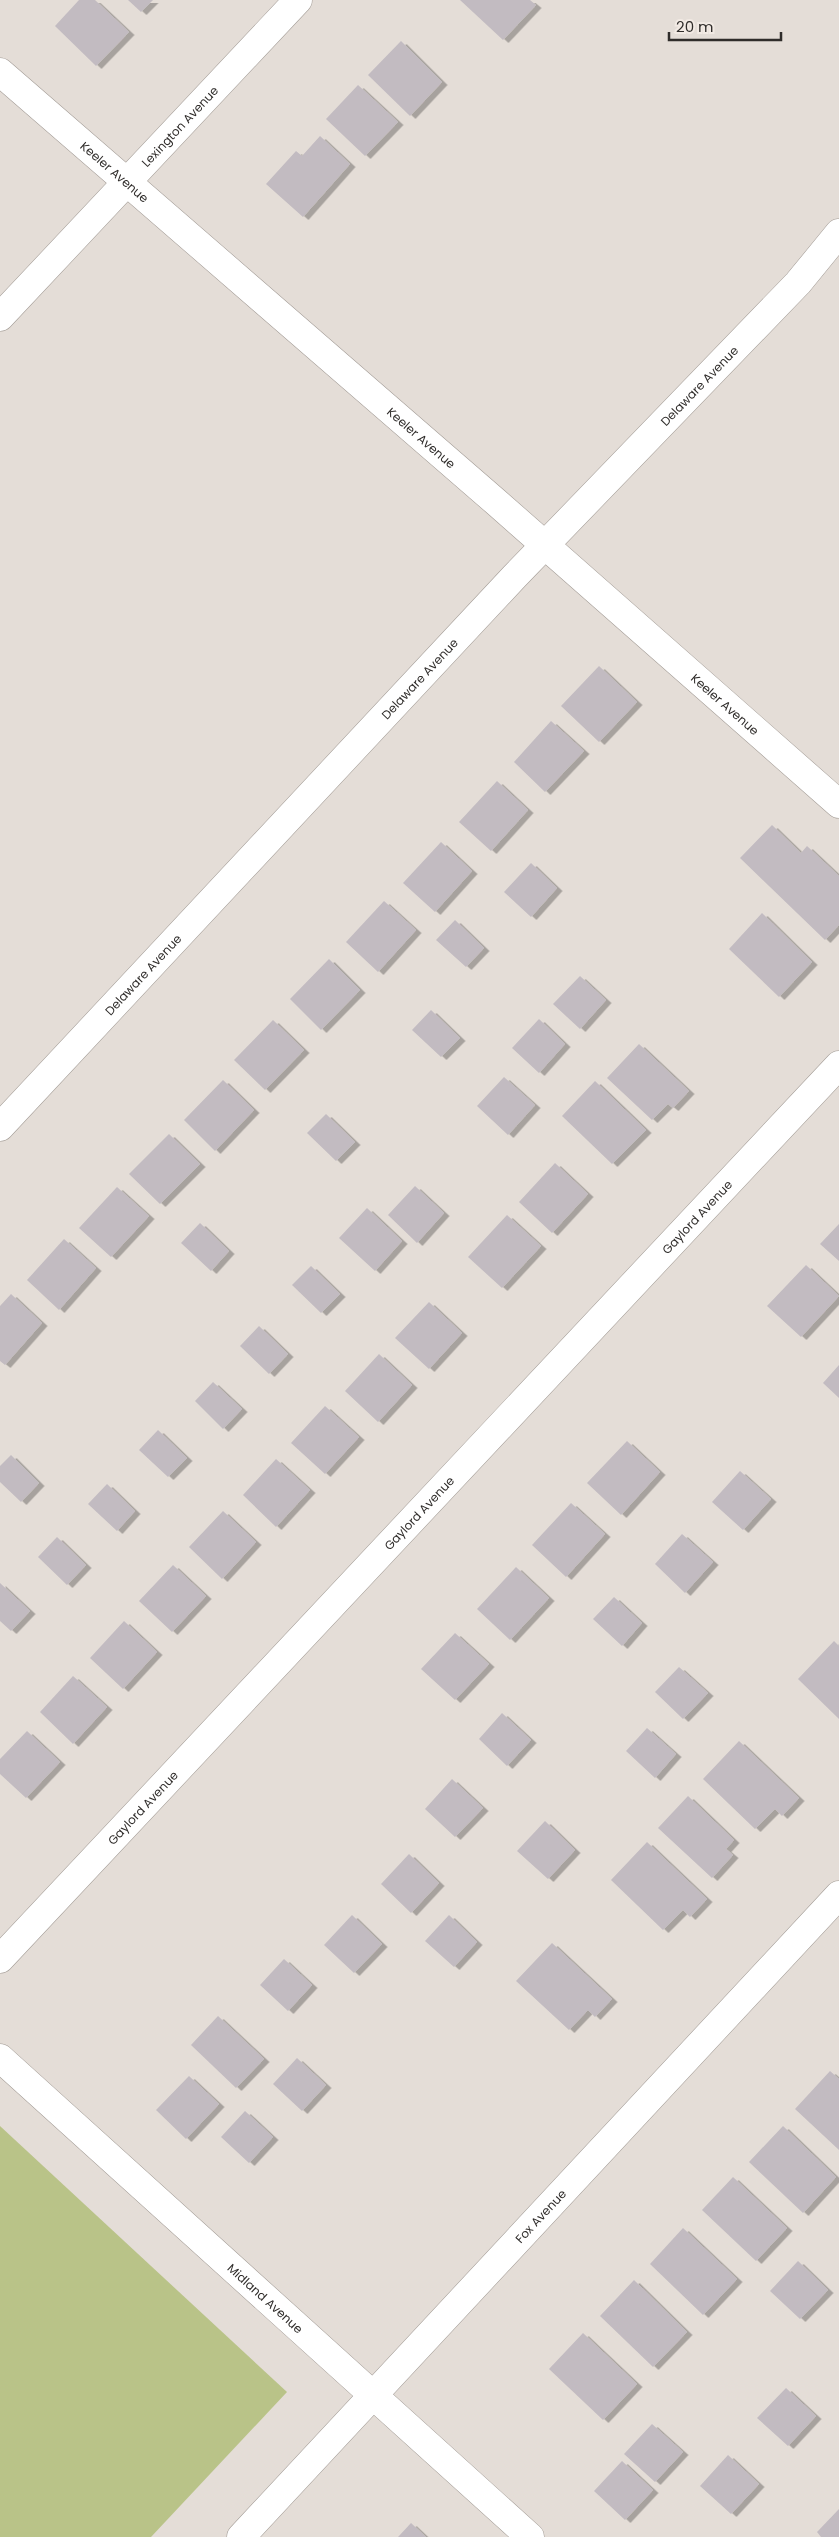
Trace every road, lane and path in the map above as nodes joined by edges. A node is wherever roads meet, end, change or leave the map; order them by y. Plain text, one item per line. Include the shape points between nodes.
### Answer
1 (298, 0) edge
2 (0, 72) edge
3 (126, 183) junction
4 (839, 233) edge
5 (0, 317) edge
6 (545, 545) junction
7 (839, 804) edge
8 (839, 1065) edge
9 (0, 1127) edge
10 (839, 1895) edge
11 (0, 1959) edge
12 (0, 2058) edge
13 (374, 2395) junction
14 (241, 2537) edge
15 (530, 2537) edge

1 - 3 street, Lexington Avenue
2 - 3 street, Keeler Avenue
3 - 5 street, Lexington Avenue
3 - 6 street, Keeler Avenue
4 - 6 street, Delaware Avenue via 798,283
6 - 7 street, Keeler Avenue
6 - 9 street, Delaware Avenue
8 - 11 street, Gaylord Avenue
10 - 13 street, Fox Avenue
12 - 13 street, Midland Avenue
13 - 14 street, Fox Avenue
13 - 15 street, Midland Avenue

